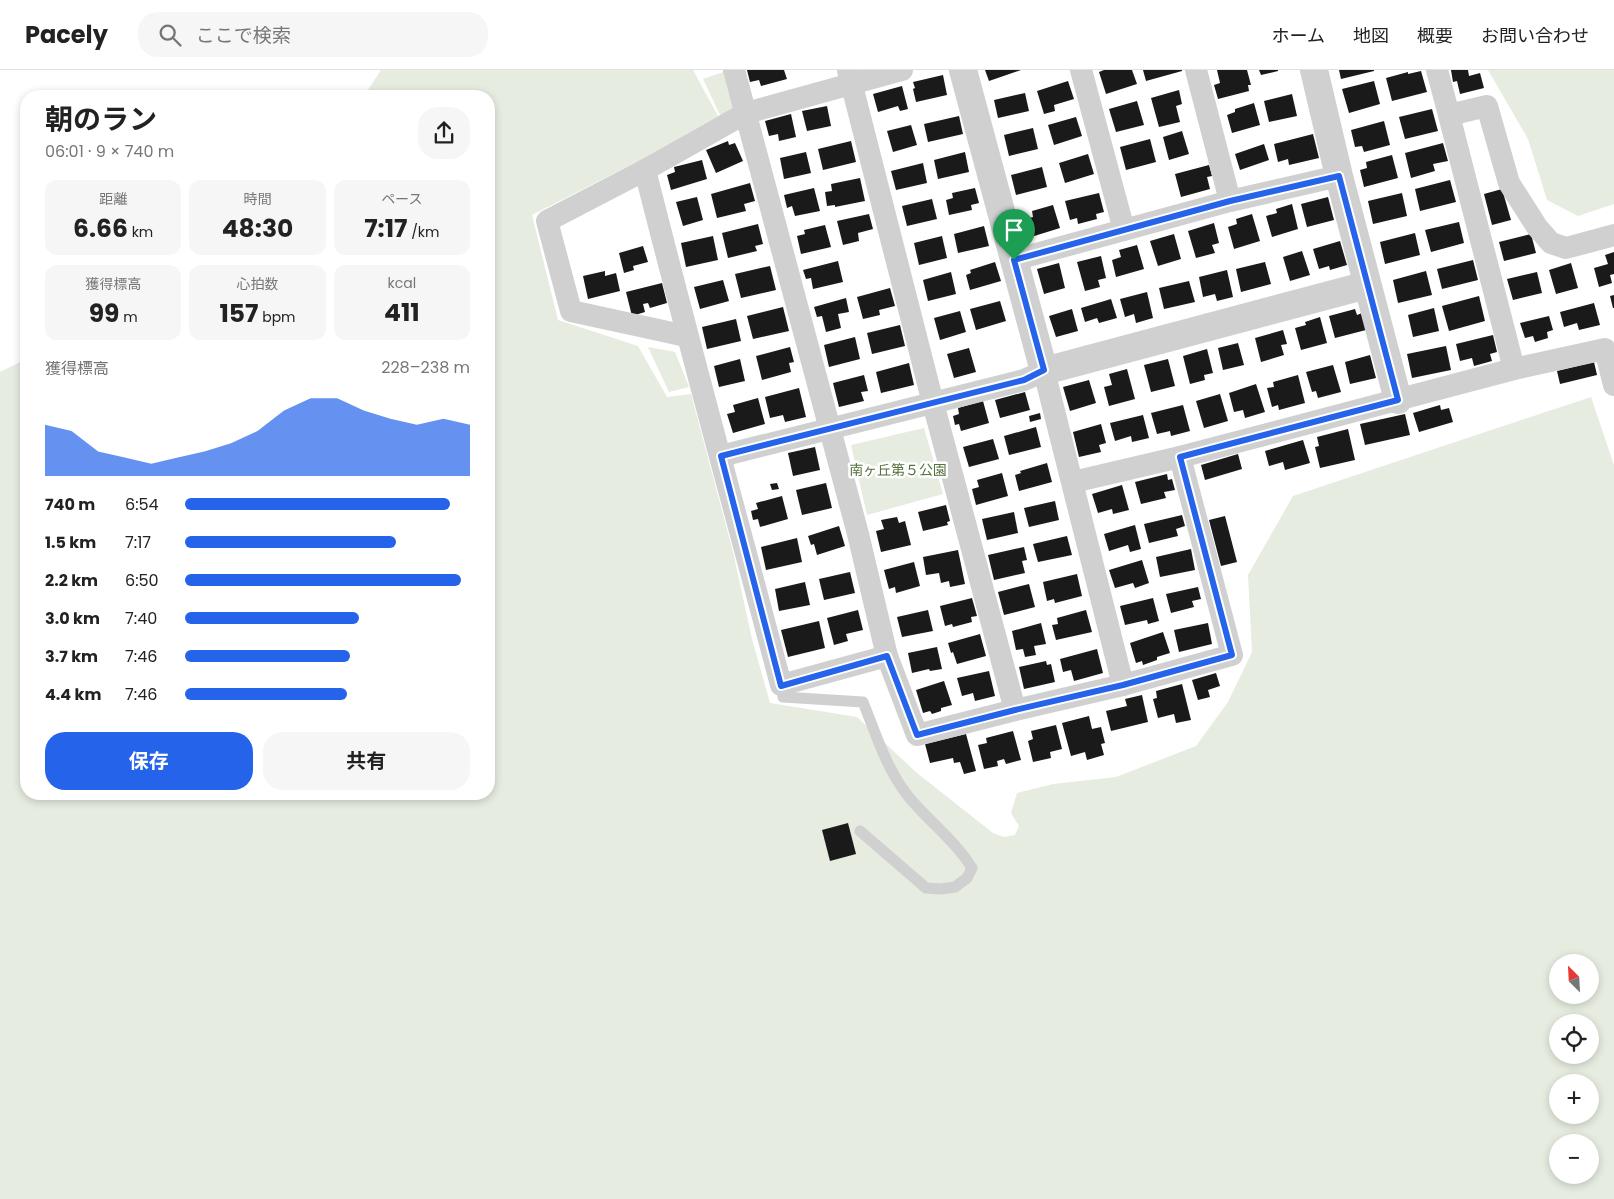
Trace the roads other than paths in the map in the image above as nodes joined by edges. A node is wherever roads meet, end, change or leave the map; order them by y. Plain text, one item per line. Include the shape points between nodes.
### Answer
1 (734, 70) edge
2 (902, 70) edge
3 (963, 70) edge
4 (1081, 70) edge
5 (1196, 70) edge
6 (1314, 70) edge
7 (1437, 70) edge
8 (850, 77) edge
9 (746, 113) junction
10 (1450, 115) junction
11 (644, 170) junction
12 (1339, 176) junction
13 (1230, 201) junction
14 (1124, 230) junction
15 (1614, 235) edge
16 (1014, 260) junction
17 (1367, 285) junction
18 (686, 336) junction
19 (1044, 370) junction
20 (1514, 370) junction
21 (1614, 386) edge
22 (1398, 400) junction
23 (933, 404) junction
24 (830, 429) junction
25 (721, 456) junction
26 (1180, 457) junction
27 (1073, 482) junction
28 (887, 656) junction
29 (1123, 685) junction
30 (781, 686) junction
31 (1015, 710) junction
32 (860, 832) dead end

1 - 9 street
2 - 8 street
3 - 16 street
4 - 14 street
5 - 13 street
6 - 12 street
7 - 10 street
8 - 9 street
8 - 23 street
9 - 11 street
9 - 24 street
10 - 15 street via 1487,106 1509,183 1550,243 1566,248
10 - 20 street
11 - 18 street
11 - 18 street via 547,221 571,311
12 - 13 street
12 - 17 street
13 - 14 street
14 - 16 street
16 - 19 street
17 - 19 street
17 - 22 street
18 - 25 street
19 - 23 street via 1024,380
19 - 27 street
20 - 21 street via 1605,349
20 - 22 street
22 - 26 street
23 - 24 street
23 - 31 street
24 - 25 street
24 - 28 street
25 - 30 street
26 - 27 street
26 - 29 street via 1232,655
27 - 29 street
28 - 30 street
28 - 31 street via 917,735
29 - 31 street
30 - 32 lane via 783,697 863,702 891,773 909,797 963,853 972,868 967,878 955,887 926,888

